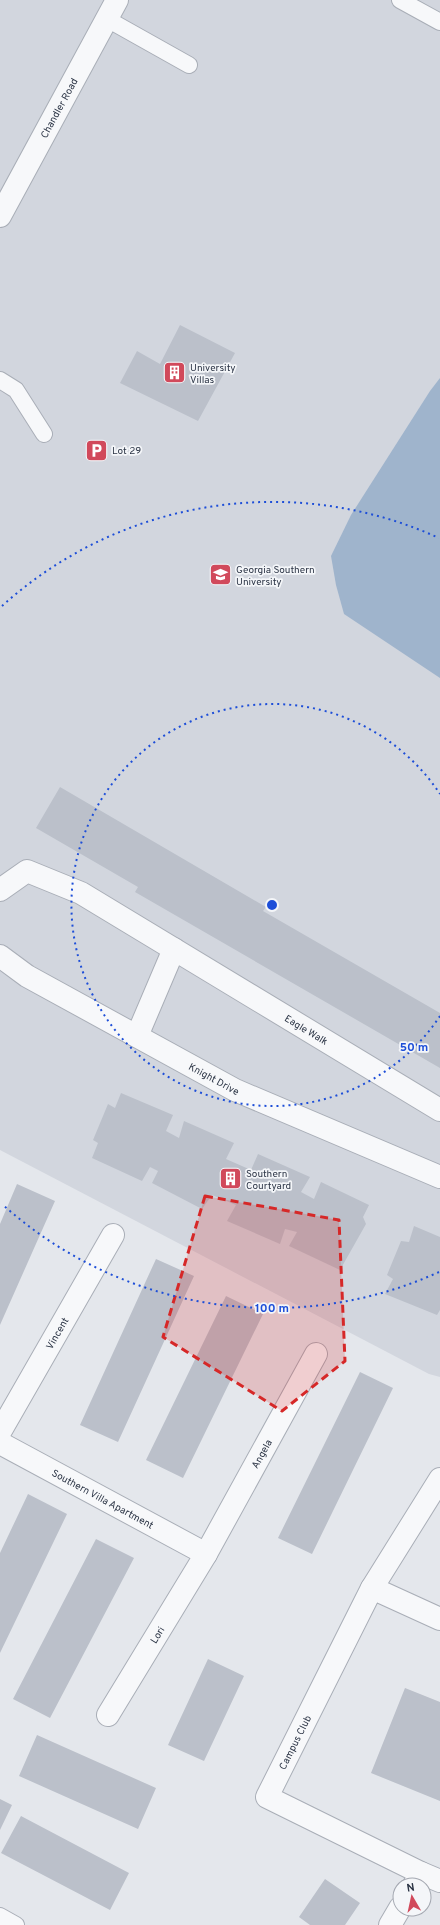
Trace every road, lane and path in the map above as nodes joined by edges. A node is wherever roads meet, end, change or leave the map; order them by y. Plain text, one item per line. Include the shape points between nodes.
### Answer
1 (117, 0) edge
2 (400, 0) edge
3 (107, 19) junction
4 (440, 22) edge
5 (189, 65) dead end
6 (0, 216) edge
7 (0, 380) edge
8 (44, 434) dead end
9 (0, 890) edge
10 (174, 949) junction
11 (0, 956) edge
12 (137, 1036) junction
13 (440, 1110) edge
14 (440, 1177) edge
15 (113, 1235) dead end
16 (316, 1354) dead end
17 (0, 1432) edge
18 (0, 1443) edge
19 (440, 1479) edge
20 (206, 1554) junction
21 (372, 1588) junction
22 (440, 1619) edge
23 (108, 1715) dead end
24 (421, 1877) edge
25 (0, 1916) edge
26 (16, 1925) edge

1 - 3 street, Chandler Road
2 - 4 lane
3 - 5 lane
3 - 6 street, Chandler Road
7 - 8 lane via 16,390
9 - 10 street, Eagle Walk via 27,871 81,892
10 - 12 street
10 - 13 street, Eagle Walk
11 - 12 street, Knight Drive via 27,976
12 - 14 street, Knight Drive via 235,1090
15 - 17 street, Vincent
16 - 20 street, Angela
18 - 20 street, Southern Villa Apartment
19 - 21 street
20 - 23 street, Lori
21 - 22 street
21 - 24 street, Campus Club via 267,1797
25 - 26 lane

